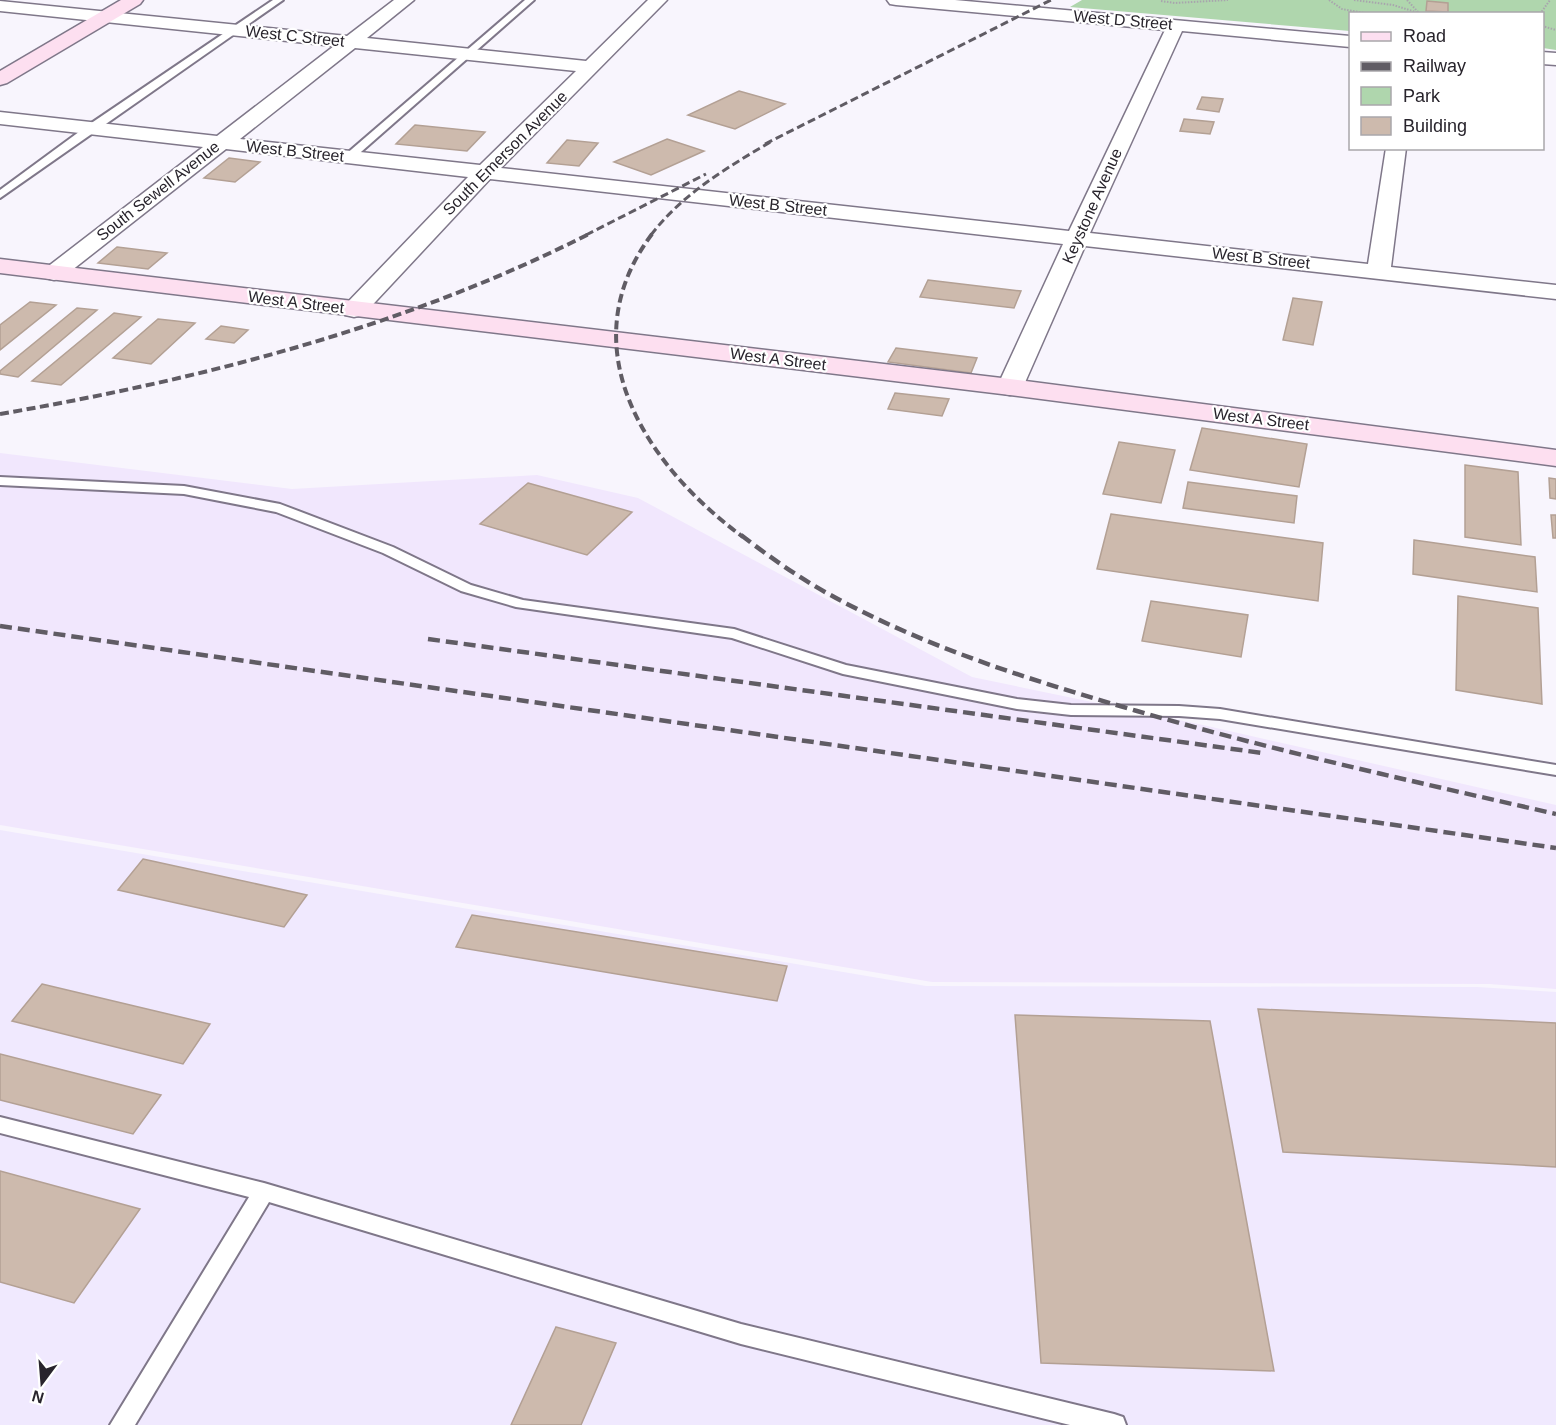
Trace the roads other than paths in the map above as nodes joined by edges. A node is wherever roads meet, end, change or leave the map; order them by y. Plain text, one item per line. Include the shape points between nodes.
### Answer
1 (134, 0) edge
2 (279, 0) edge
3 (405, 0) edge
4 (530, 0) edge
5 (658, 0) edge
6 (896, 0) edge
7 (0, 6) edge
8 (107, 16) junction
9 (1176, 25) junction
10 (236, 29) junction
11 (1349, 41) edge
12 (350, 42) junction
13 (468, 54) junction
14 (591, 67) junction
15 (0, 78) edge
16 (0, 118) edge
17 (91, 128) junction
18 (219, 143) junction
19 (1396, 150) edge
20 (349, 157) junction
21 (484, 173) junction
22 (0, 195) edge
23 (1078, 238) junction
24 (0, 266) edge
25 (1379, 272) junction
26 (54, 273) junction
27 (1556, 292) edge
28 (354, 310) junction
29 (1010, 387) junction
30 (1556, 458) edge
31 (0, 481) edge
32 (1556, 770) edge
33 (0, 1125) edge
34 (264, 1192) junction
35 (122, 1425) edge
36 (1114, 1425) edge

1 - 8 street
2 - 10 lane
3 - 12 street, South Sewell Avenue
4 - 13 lane
5 - 14 street, South Emerson Avenue
6 - 9 street, West D Street
7 - 8 street, West C Street
8 - 10 street, West C Street
8 - 15 street
9 - 11 street, West D Street
9 - 23 street, Keystone Avenue
10 - 12 street, West C Street
10 - 17 lane
12 - 13 street, West C Street
12 - 18 street, South Sewell Avenue
13 - 14 street, West C Street
13 - 20 lane
14 - 21 street, South Emerson Avenue
16 - 17 street, West B Street
17 - 18 street, West B Street
17 - 22 lane
18 - 20 street, West B Street
18 - 26 street, South Sewell Avenue
19 - 25 street
20 - 21 street, West B Street
21 - 23 street, West B Street
21 - 28 street, South Emerson Avenue
23 - 25 street, West B Street
23 - 29 street, Keystone Avenue
24 - 26 street, West A Street
25 - 27 street, West B Street
26 - 28 street, West A Street
28 - 29 street, West A Street
29 - 30 street, West A Street
31 - 32 lane via 184,490 280,508 388,550 466,588 521,604 734,634 843,669 1017,704 1071,710 1220,714
33 - 34 lane
34 - 35 lane
34 - 36 lane via 741,1334

